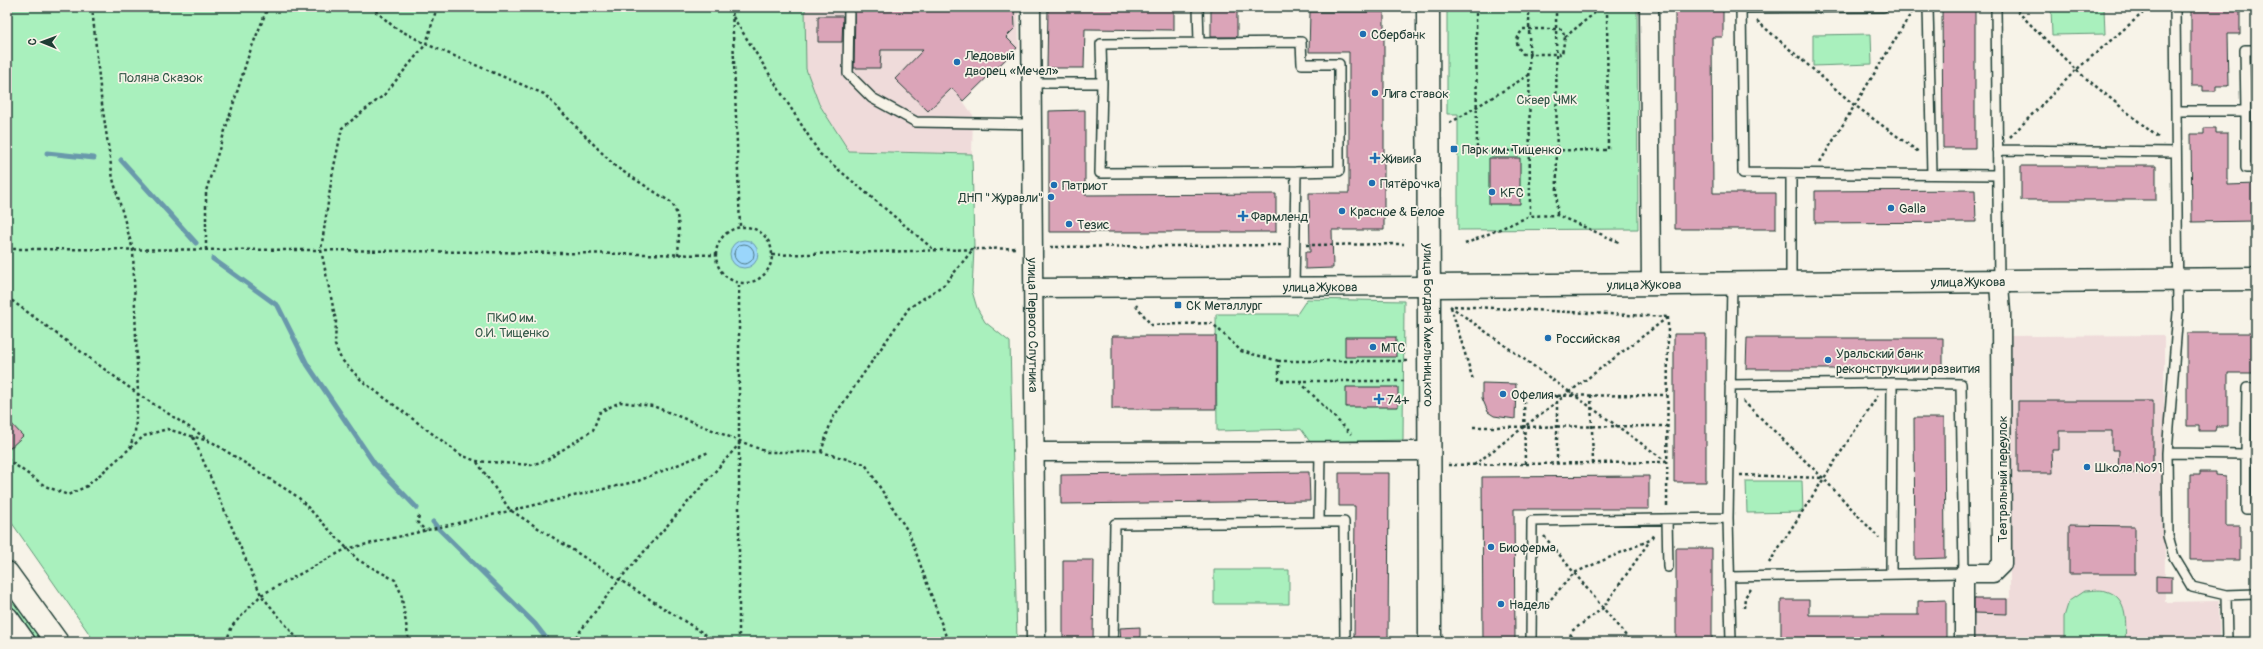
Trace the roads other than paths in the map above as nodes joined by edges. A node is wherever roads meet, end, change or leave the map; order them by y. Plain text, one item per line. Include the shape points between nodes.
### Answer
1 (849, 7) edge
2 (1031, 7) edge
3 (1198, 7) edge
4 (1428, 7) edge
5 (1649, 7) edge
6 (1742, 7) edge
7 (1883, 7) edge
8 (1928, 7) edge
9 (1996, 7) edge
10 (2175, 7) edge
11 (1199, 43) junction
12 (2256, 50) edge
13 (1102, 82) junction
14 (1032, 83) junction
15 (2177, 111) junction
16 (2246, 111) junction
17 (1032, 124) junction
18 (1997, 150) junction
19 (2176, 152) junction
20 (2256, 168) edge
21 (1296, 172) junction
22 (1791, 174) junction
23 (1932, 174) junction
24 (1997, 175) junction
25 (2256, 279) edge
26 (2178, 280) junction
27 (1999, 283) junction
28 (1732, 284) junction
29 (1791, 284) junction
30 (1651, 285) junction
31 (1429, 286) junction
32 (1294, 287) junction
33 (1033, 288) junction
34 (1889, 383) junction
35 (1730, 387) junction
36 (2256, 388) edge
37 (1320, 451) junction
38 (1429, 451) junction
39 (1034, 452) junction
40 (2168, 453) junction
41 (2246, 454) junction
42 (2256, 509) edge
43 (1728, 518) junction
44 (1665, 519) junction
45 (1318, 522) junction
46 (1668, 567) dead end
47 (7, 573) edge
48 (1964, 573) junction
49 (1891, 574) junction
50 (1729, 576) junction
51 (2256, 594) edge
52 (2226, 595) junction
53 (7, 618) edge
54 (24, 642) edge
55 (57, 642) edge
56 (1036, 642) edge
57 (1114, 642) edge
58 (1345, 642) edge
59 (1430, 642) edge
60 (1530, 642) edge
61 (1731, 642) edge
62 (1964, 642) edge
63 (2226, 642) edge

1 - 17 lane via 848,74 872,98 916,122
2 - 14 street, улица Первого Спутника
3 - 11 lane
4 - 31 main road, улица Богдана Хмельницкого
5 - 30 street
6 - 7 lane
6 - 22 lane via 1743,173
8 - 23 lane
9 - 18 lane
10 - 15 lane
11 - 13 lane via 1101,44
11 - 21 lane via 1301,42 1302,64 1339,64 1339,171
12 - 16 lane via 2244,50
13 - 14 lane
13 - 21 lane via 1100,173
14 - 17 street, улица Первого Спутника
15 - 16 lane
15 - 19 lane
16 - 20 lane via 2246,168
17 - 33 street, улица Первого Спутника
18 - 19 lane
18 - 24 lane
19 - 26 lane
21 - 32 lane
22 - 23 lane
22 - 29 lane
23 - 24 lane
24 - 27 lane
25 - 26 main road, улица Жукова
26 - 27 main road, улица Жукова
26 - 40 lane
27 - 29 main road, улица Жукова
27 - 48 street, Театральный переулок via 2002,313 2002,564 1993,573
28 - 29 main road, улица Жукова
28 - 30 main road, улица Жукова
28 - 35 lane
30 - 31 main road, улица Жукова
31 - 32 street, улица Жукова
31 - 38 main road, улица Богдана Хмельницкого
32 - 33 street, улица Жукова
33 - 39 street, улица Первого Спутника
34 - 35 lane
34 - 48 lane via 1960,384
34 - 49 lane
35 - 43 lane
36 - 41 lane via 2247,388
37 - 38 street
37 - 39 street
37 - 45 lane
38 - 59 main road, улица Богдана Хмельницкого
39 - 56 street, улица Первого Спутника
40 - 41 lane
40 - 52 lane via 2168,536 2174,557 2192,587
41 - 42 lane via 2246,509
43 - 44 lane
43 - 50 lane
44 - 46 lane
44 - 60 lane via 1532,521
45 - 57 lane via 1115,524
45 - 58 lane via 1344,522
47 - 55 main road
48 - 49 lane
48 - 62 street
49 - 50 lane
50 - 61 lane
51 - 52 lane
52 - 63 lane
53 - 54 main road

